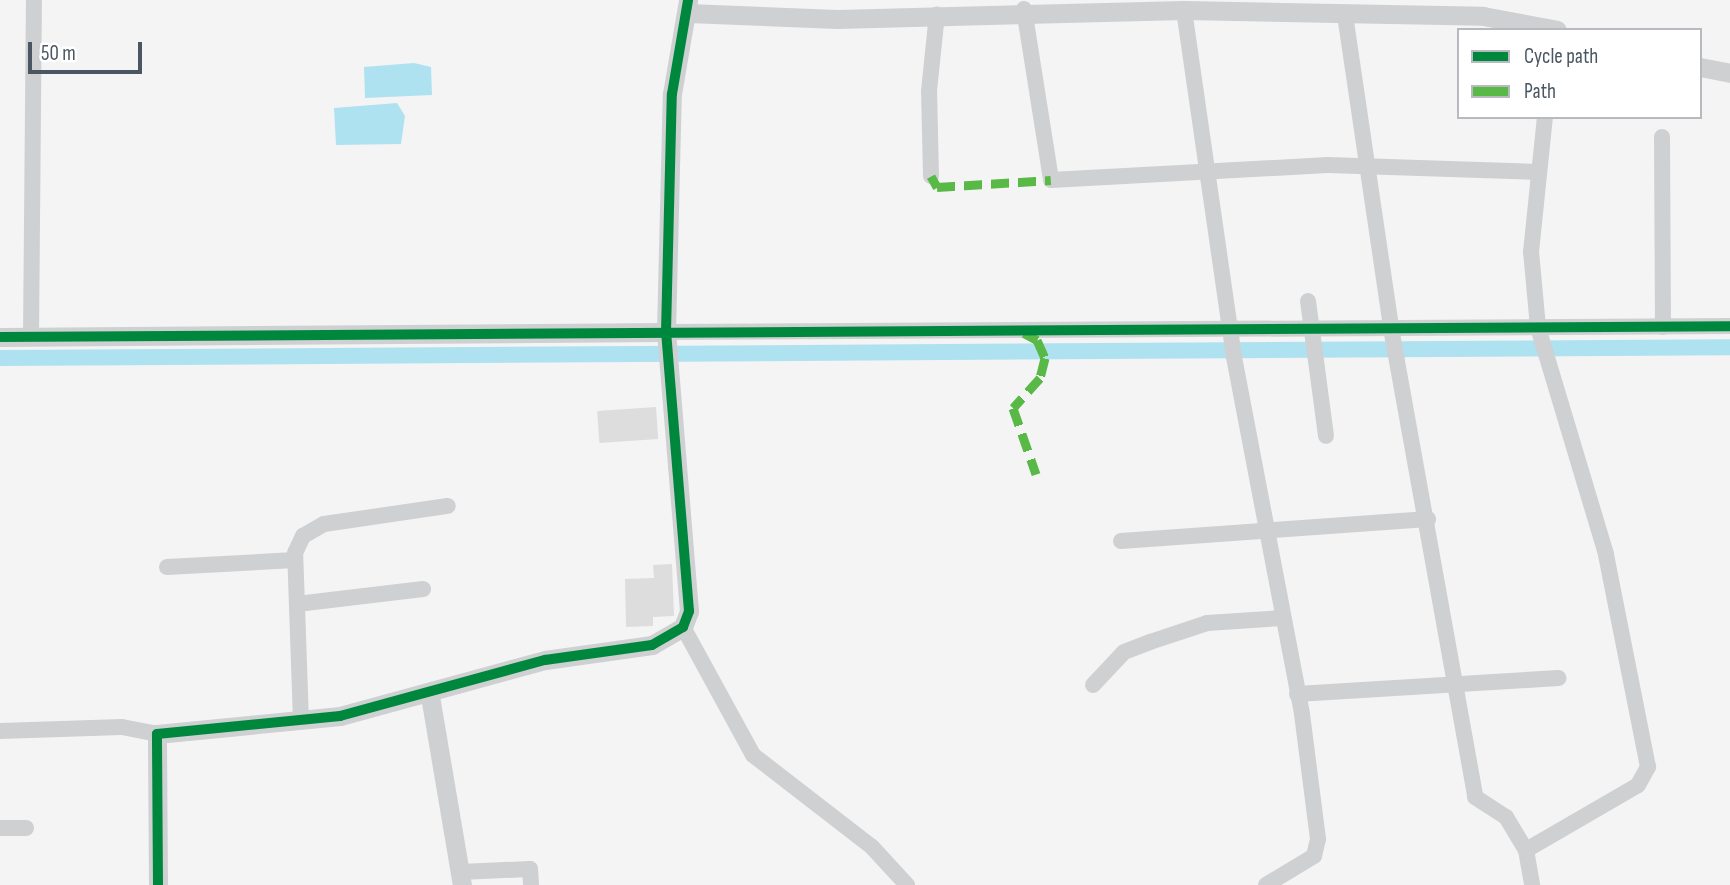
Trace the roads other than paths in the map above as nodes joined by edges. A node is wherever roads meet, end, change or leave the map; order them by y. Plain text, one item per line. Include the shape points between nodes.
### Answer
1 (34, 0) edge
2 (688, 7) edge
3 (1483, 8) edge
4 (1024, 9) junction
5 (1184, 10) junction
6 (937, 14) junction
7 (1345, 15) junction
8 (1551, 28) edge
9 (1702, 66) edge
10 (1730, 73) edge
11 (1545, 119) edge
12 (1661, 136) dead end
13 (1365, 165) junction
14 (1208, 171) junction
15 (1538, 172) junction
16 (932, 176) dead end
17 (1308, 301) dead end
18 (1730, 326) edge
19 (1663, 327) junction
20 (1310, 334) junction
21 (0, 337) edge
22 (31, 337) junction
23 (1542, 340) junction
24 (1232, 342) junction
25 (1394, 342) junction
26 (667, 346) junction
27 (1326, 436) dead end
28 (448, 506) dead end
29 (1428, 519) junction
30 (1267, 528) junction
31 (1121, 541) dead end
32 (296, 560) junction
33 (167, 567) dead end
34 (423, 589) dead end
35 (297, 604) junction
36 (1282, 618) junction
37 (683, 627) junction
38 (1559, 678) dead end
39 (1454, 682) junction
40 (1093, 685) dead end
41 (1297, 694) junction
42 (430, 696) junction
43 (301, 721) junction
44 (0, 731) edge
45 (157, 734) junction
46 (0, 828) edge
47 (26, 828) dead end
48 (1526, 850) junction
49 (461, 879) edge
50 (158, 885) edge
51 (531, 885) edge
52 (906, 885) edge
53 (1266, 885) edge
54 (1532, 885) edge

1 - 22 street
2 - 6 street via 837,19
2 - 26 street via 672,94
3 - 7 street
3 - 8 street
4 - 5 street
4 - 6 street
4 - 14 street via 1051,180
5 - 7 street
5 - 14 street
6 - 16 street via 929,91
7 - 13 street
9 - 10 street
11 - 15 street
12 - 19 street
13 - 14 street
13 - 15 street
13 - 25 street
14 - 24 street
15 - 23 street via 1531,252
17 - 20 street
18 - 19 street
19 - 23 street
20 - 24 street
20 - 25 street
20 - 27 street
21 - 22 street
22 - 26 street
23 - 25 street
23 - 48 street via 1606,554 1648,767 1638,785
24 - 26 street
24 - 30 street
25 - 29 street
26 - 37 street via 689,611
28 - 32 street via 324,524 303,536
29 - 30 street
29 - 39 street
30 - 31 street
30 - 36 street
32 - 33 street
32 - 35 street
34 - 35 street
35 - 43 street
36 - 40 street via 1207,623 1150,642 1124,652
36 - 41 street
37 - 42 street via 652,645 545,660
37 - 52 street via 753,755 872,847
38 - 39 street
39 - 41 street
39 - 48 street via 1475,797 1506,817
41 - 53 street via 1317,849
42 - 43 street
42 - 49 street
43 - 45 street
44 - 45 street via 122,727
45 - 50 street
46 - 47 street
48 - 54 street
49 - 51 street via 530,869

